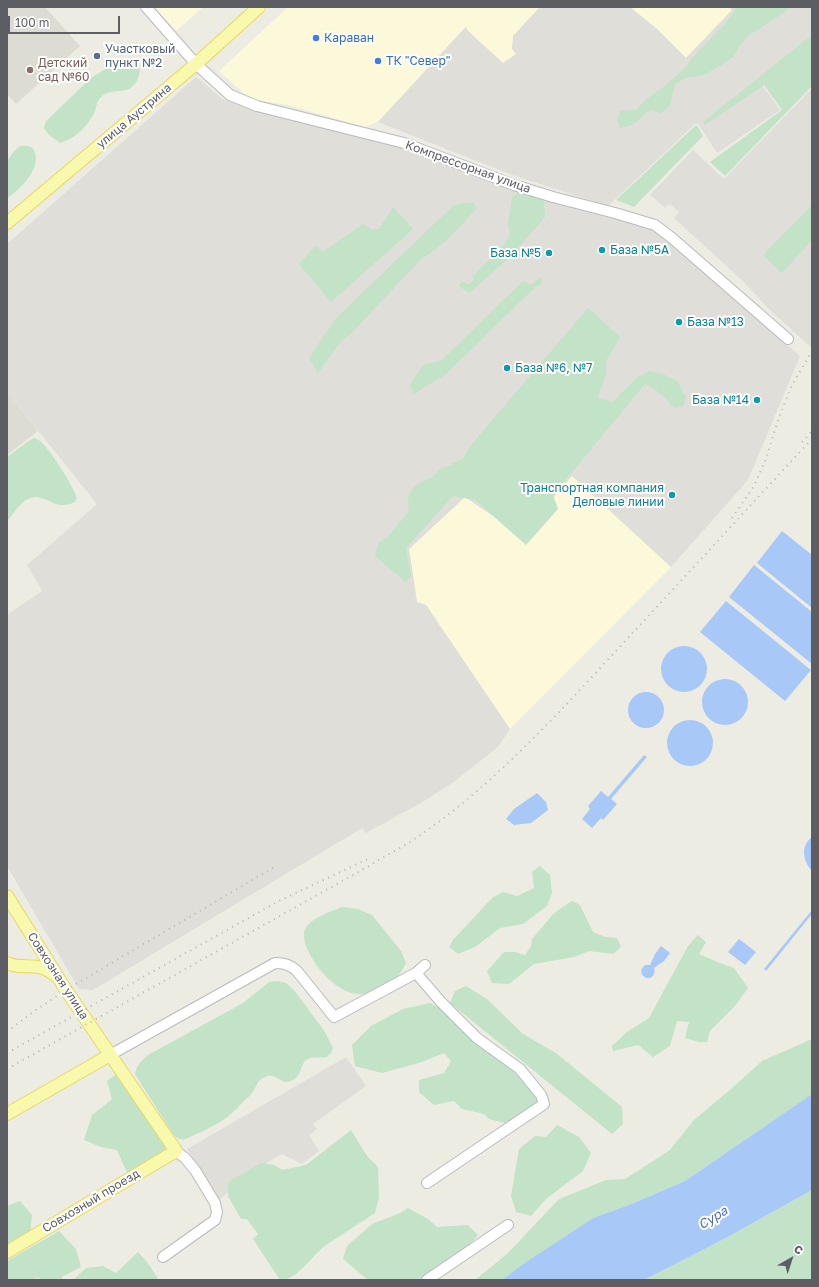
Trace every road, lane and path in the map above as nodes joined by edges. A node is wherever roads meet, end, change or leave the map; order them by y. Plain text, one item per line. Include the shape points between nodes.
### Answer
1 (146, 7) edge
2 (259, 7) edge
3 (196, 64) junction
4 (7, 223) edge
5 (788, 339) dead end
6 (7, 896) edge
7 (37, 944) junction
8 (7, 963) edge
9 (425, 965) dead end
10 (24, 967) junction
11 (416, 973) junction
12 (59, 978) junction
13 (110, 1055) junction
14 (7, 1114) edge
15 (176, 1151) junction
16 (427, 1183) dead end
17 (508, 1225) dead end
18 (7, 1252) edge
19 (163, 1258) dead end
20 (427, 1280) edge

1 - 3 street, Компрессорная улица
2 - 3 main road, улица Аустрина
3 - 4 main road, улица Аустрина
3 - 5 street, Компрессорная улица via 230,95 257,106 404,143 514,185 655,225
6 - 7 main road, Совхозная улица
7 - 10 main road via 35,957
7 - 12 main road, Совхозная улица
8 - 10 main road
9 - 11 street
10 - 12 main road via 44,968
11 - 13 street via 334,1018 297,971 283,963 275,963
11 - 16 street via 477,1038 520,1069 541,1095 544,1104
12 - 13 main road, Совхозная улица
13 - 14 main road
13 - 15 main road, Совхозная улица
15 - 18 main road, Совхозный проезд
15 - 19 street via 195,1170 216,1203 217,1212 215,1220
17 - 20 street

